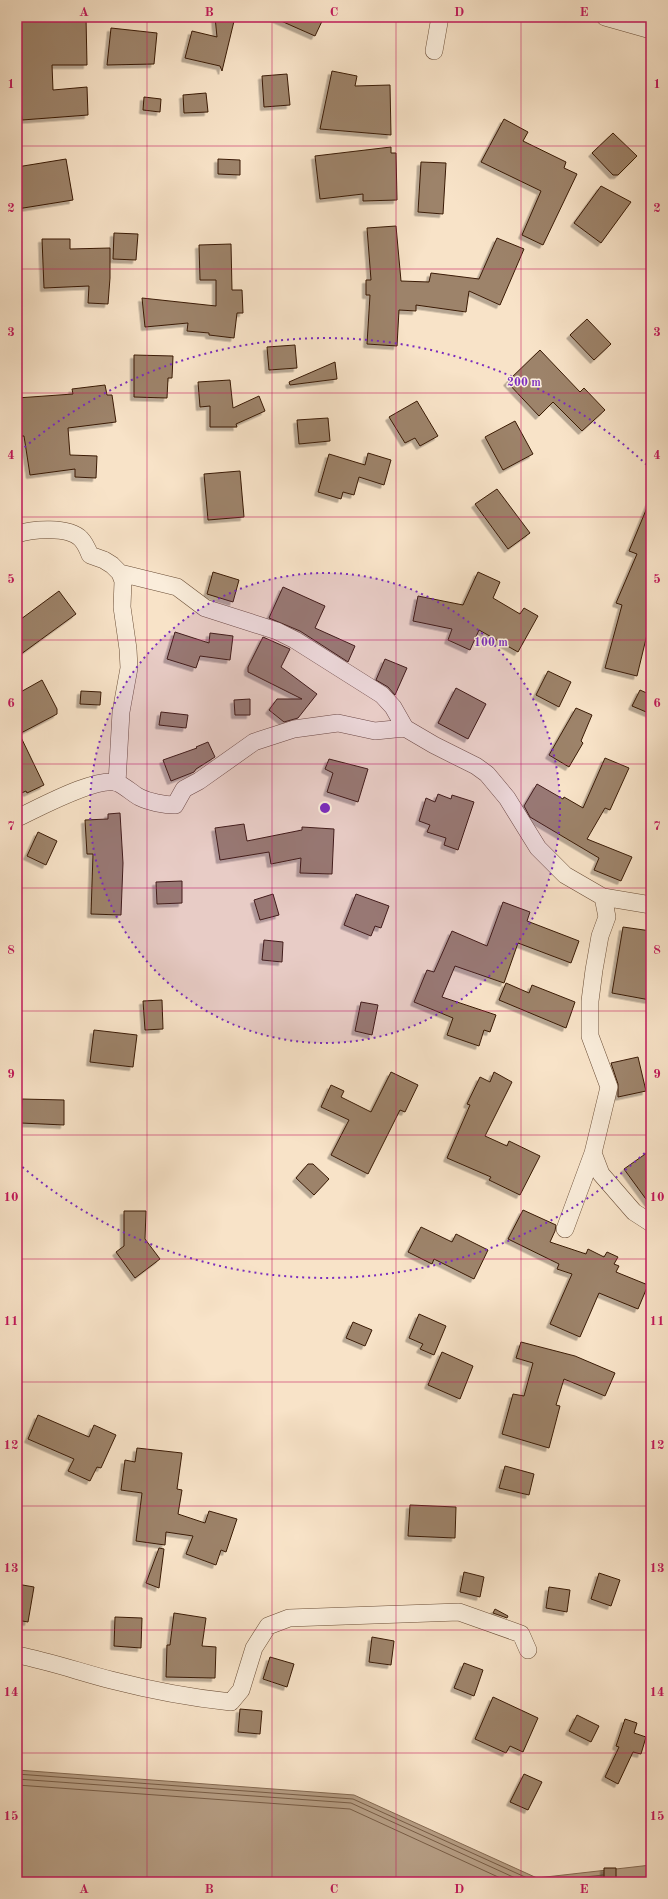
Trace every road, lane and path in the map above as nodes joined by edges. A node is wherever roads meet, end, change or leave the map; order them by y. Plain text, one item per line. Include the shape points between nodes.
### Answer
1 (440, 17) edge
2 (605, 17) edge
3 (651, 30) edge
4 (434, 51) dead end
5 (17, 534) edge
6 (120, 573) junction
7 (405, 728) junction
8 (117, 783) junction
9 (17, 818) edge
10 (603, 897) junction
11 (651, 905) edge
12 (592, 1153) junction
13 (651, 1223) edge
14 (565, 1229) dead end
15 (528, 1650) dead end
16 (17, 1655) edge

1 - 4 street
2 - 3 street
5 - 6 street via 55,530 75,535 81,539 90,555 104,560
6 - 7 street via 178,587 205,608 277,631 295,640 382,695 393,707
6 - 8 street via 124,581 122,607 129,668 121,712
7 - 8 street via 375,731 338,723 294,729 254,742 184,789 175,805 139,797
7 - 10 street via 487,774 507,798 538,848 552,864
8 - 9 street via 106,782 83,788
10 - 11 street
10 - 12 street via 606,917 594,970 590,1002 590,1036 609,1087
12 - 13 street via 601,1174 634,1212
12 - 14 street
15 - 16 street via 521,1634 459,1612 289,1618 268,1626 254,1648 241,1690 231,1702 206,1700 112,1680 44,1660

